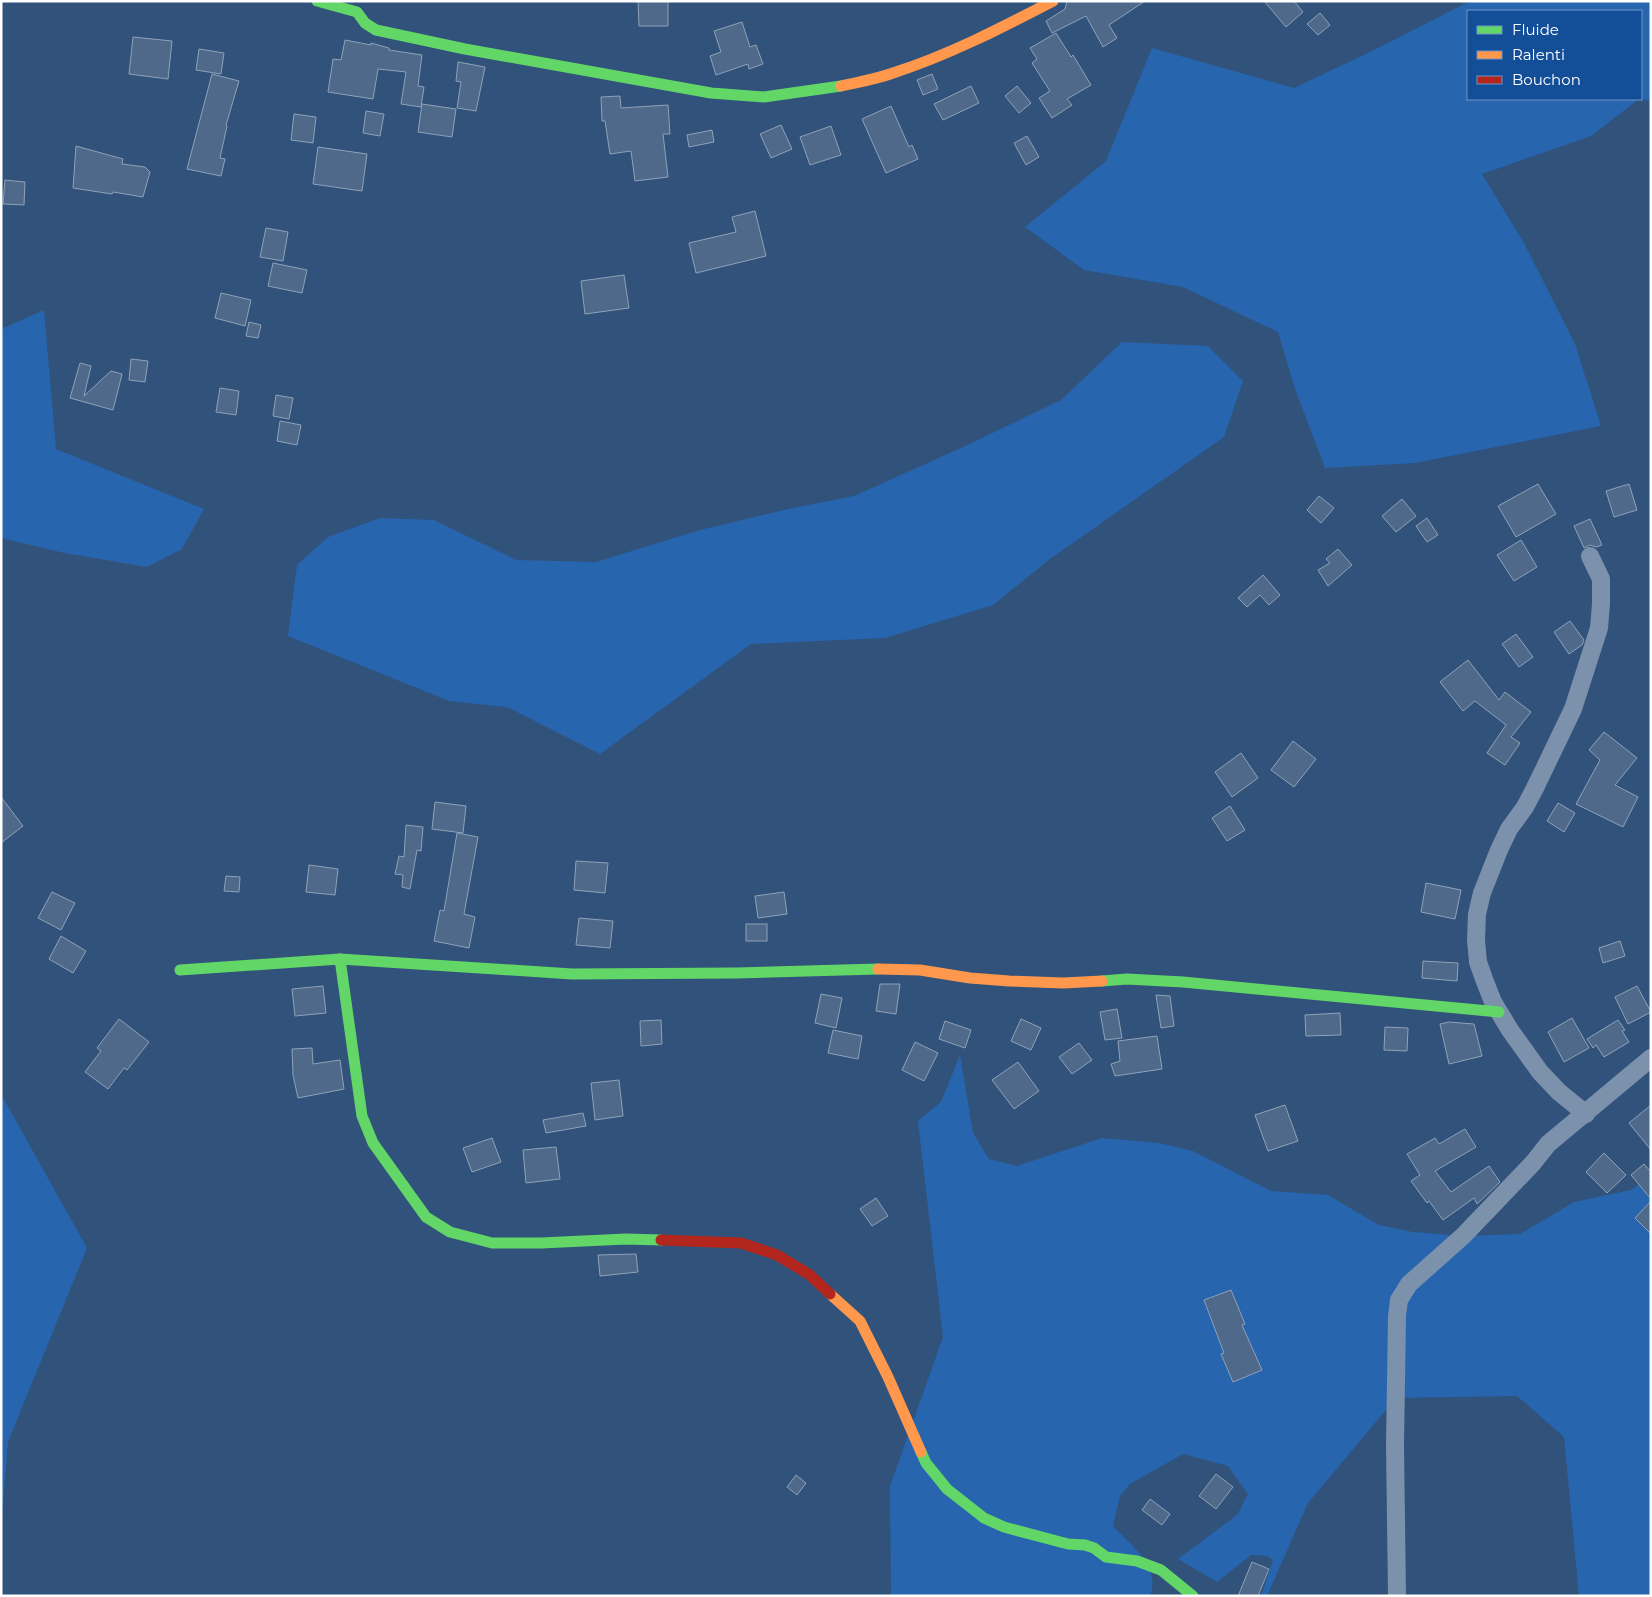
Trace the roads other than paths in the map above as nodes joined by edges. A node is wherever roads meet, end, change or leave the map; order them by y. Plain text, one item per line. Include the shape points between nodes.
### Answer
1 (317, 1) edge
2 (1053, 1) edge
3 (1590, 556) dead end
4 (340, 959) junction
5 (180, 970) dead end
6 (1499, 1012) junction
7 (1651, 1058) edge
8 (1586, 1114) junction
9 (1193, 1596) edge
10 (1397, 1596) edge

1 - 2 street via 357,12 376,30 447,46 711,93 764,97 828,90 892,74 1002,28
3 - 6 street via 1601,579 1601,604 1599,628 1590,657 1573,709 1547,764 1498,850 1477,914 1478,962
4 - 5 street
4 - 6 street via 572,974 870,969 920,970 1009,981 1063,983 1127,979
4 - 9 street via 362,1116 373,1143 426,1217 450,1232 492,1243 626,1239 741,1242 777,1255 810,1274 860,1321 926,1463 947,1489 984,1518 1004,1527 1068,1544 1086,1545 1106,1557 1137,1561 1161,1570
6 - 8 street via 1540,1072
7 - 8 street
8 - 10 street via 1548,1144 1463,1236 1409,1284 1399,1300 1395,1445

